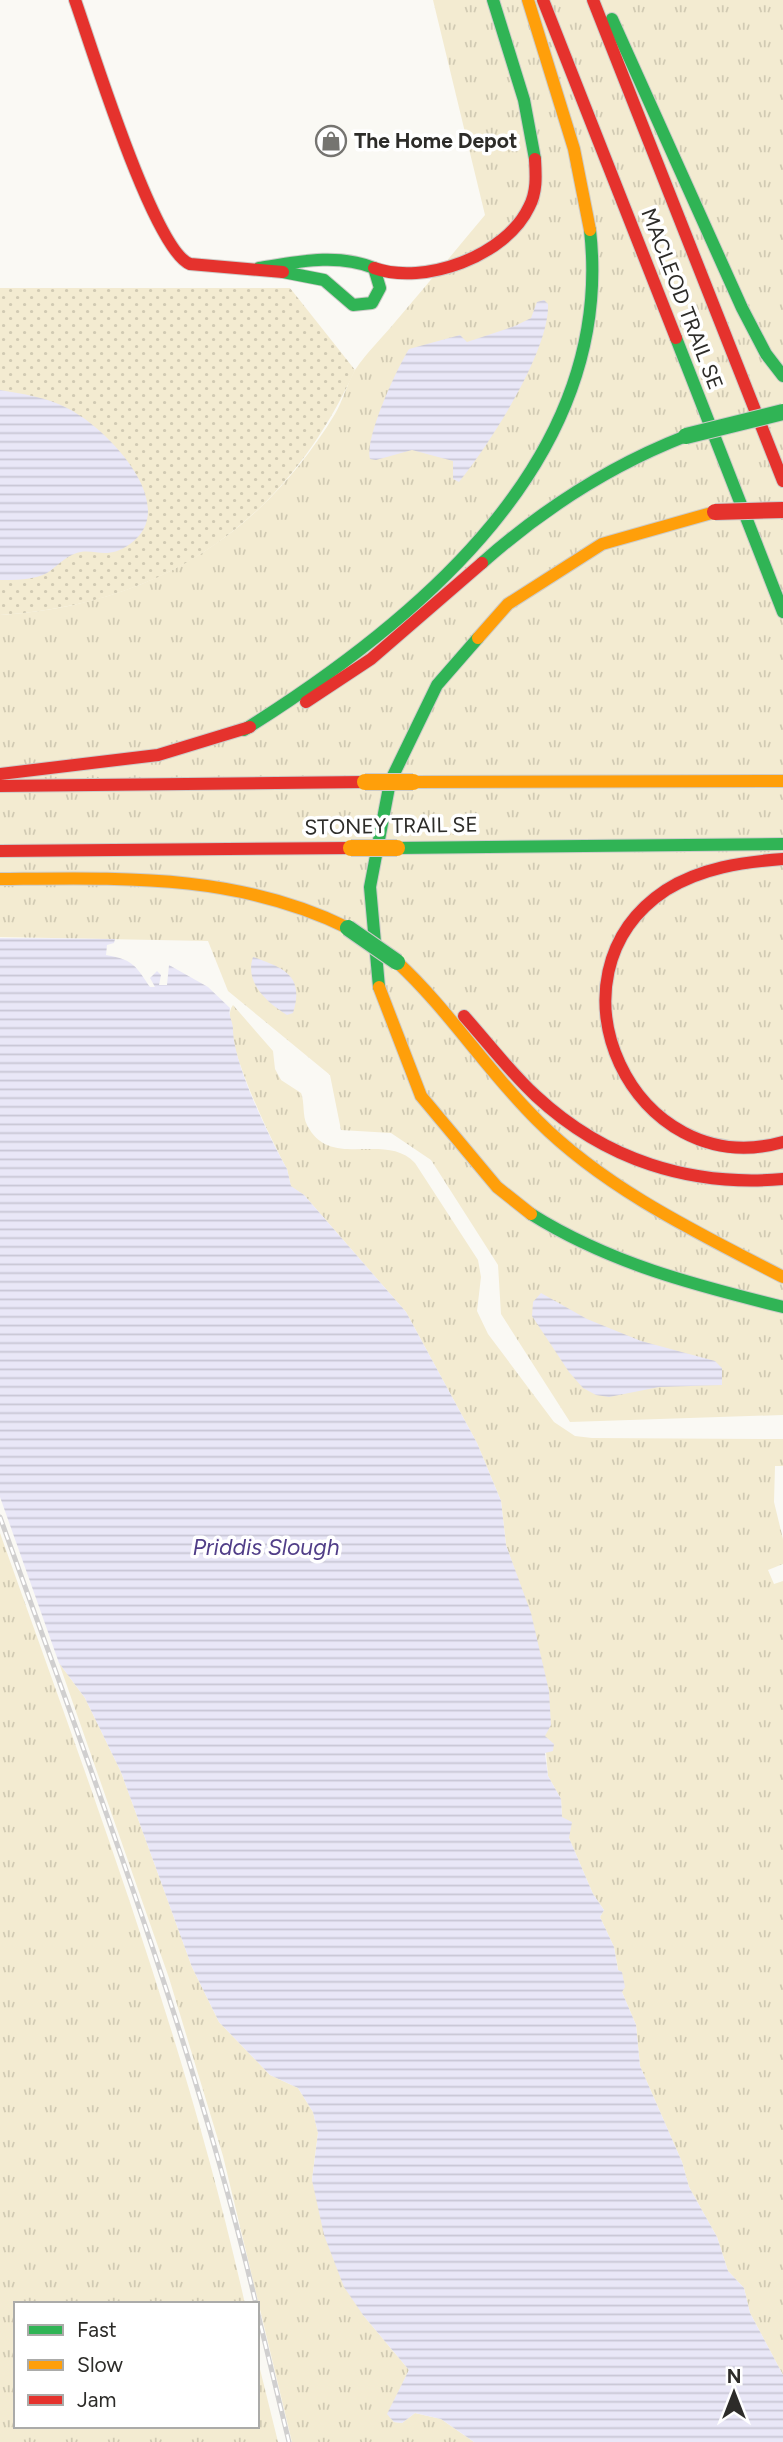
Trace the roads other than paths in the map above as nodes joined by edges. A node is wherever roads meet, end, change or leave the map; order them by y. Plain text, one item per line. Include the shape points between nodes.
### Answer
1 (75, 0) edge
2 (493, 0) edge
3 (528, 0) edge
4 (543, 0) edge
5 (593, 0) edge
6 (603, 0) edge
7 (259, 268) junction
8 (374, 268) junction
9 (783, 376) edge
10 (783, 412) edge
11 (783, 481) edge
12 (783, 510) edge
13 (783, 612) edge
14 (244, 730) junction
15 (0, 774) edge
16 (783, 781) edge
17 (0, 786) edge
18 (783, 844) edge
19 (0, 850) edge
20 (783, 859) edge
21 (0, 879) edge
22 (402, 966) junction
23 (783, 1142) edge
24 (783, 1179) edge
25 (783, 1277) edge
26 (783, 1307) edge

1 - 7 main road via 170,251 182,262 203,267
2 - 8 main road via 534,146 534,198 517,227 475,256 411,274 386,274
3 - 14 main road via 580,172 591,239 587,330 569,401 530,479 480,542 348,661
4 - 13 main road, MACLEOD TRAIL SE
5 - 11 main road, MACLEOD TRAIL SE
6 - 9 main road via 732,287 766,354
7 - 8 main road via 303,261 363,262
7 - 8 main road via 324,281 346,304 360,306 377,296 380,278
10 - 14 main road, bridge via 686,436 639,455 572,493 514,537 374,659 295,708
12 - 26 main road, bridge via 715,512 635,530 572,559 503,607 459,653 419,712 388,783 373,853 372,937 388,1016 412,1077 449,1136 496,1187 559,1232 613,1260
14 - 15 main road via 136,760
16 - 17 main road, STONEY TRAIL SE, bridge
18 - 19 main road, STONEY TRAIL SE, bridge
20 - 23 main road via 723,866 690,876 652,901 620,941 604,990 604,1018 614,1060 627,1085 677,1131 725,1146
21 - 22 main road, bridge via 173,883 238,890 293,903 348,928
22 - 24 main road via 453,1005 537,1096 598,1143 674,1174 720,1181
22 - 25 main road via 447,1010 531,1113 567,1146 688,1225

